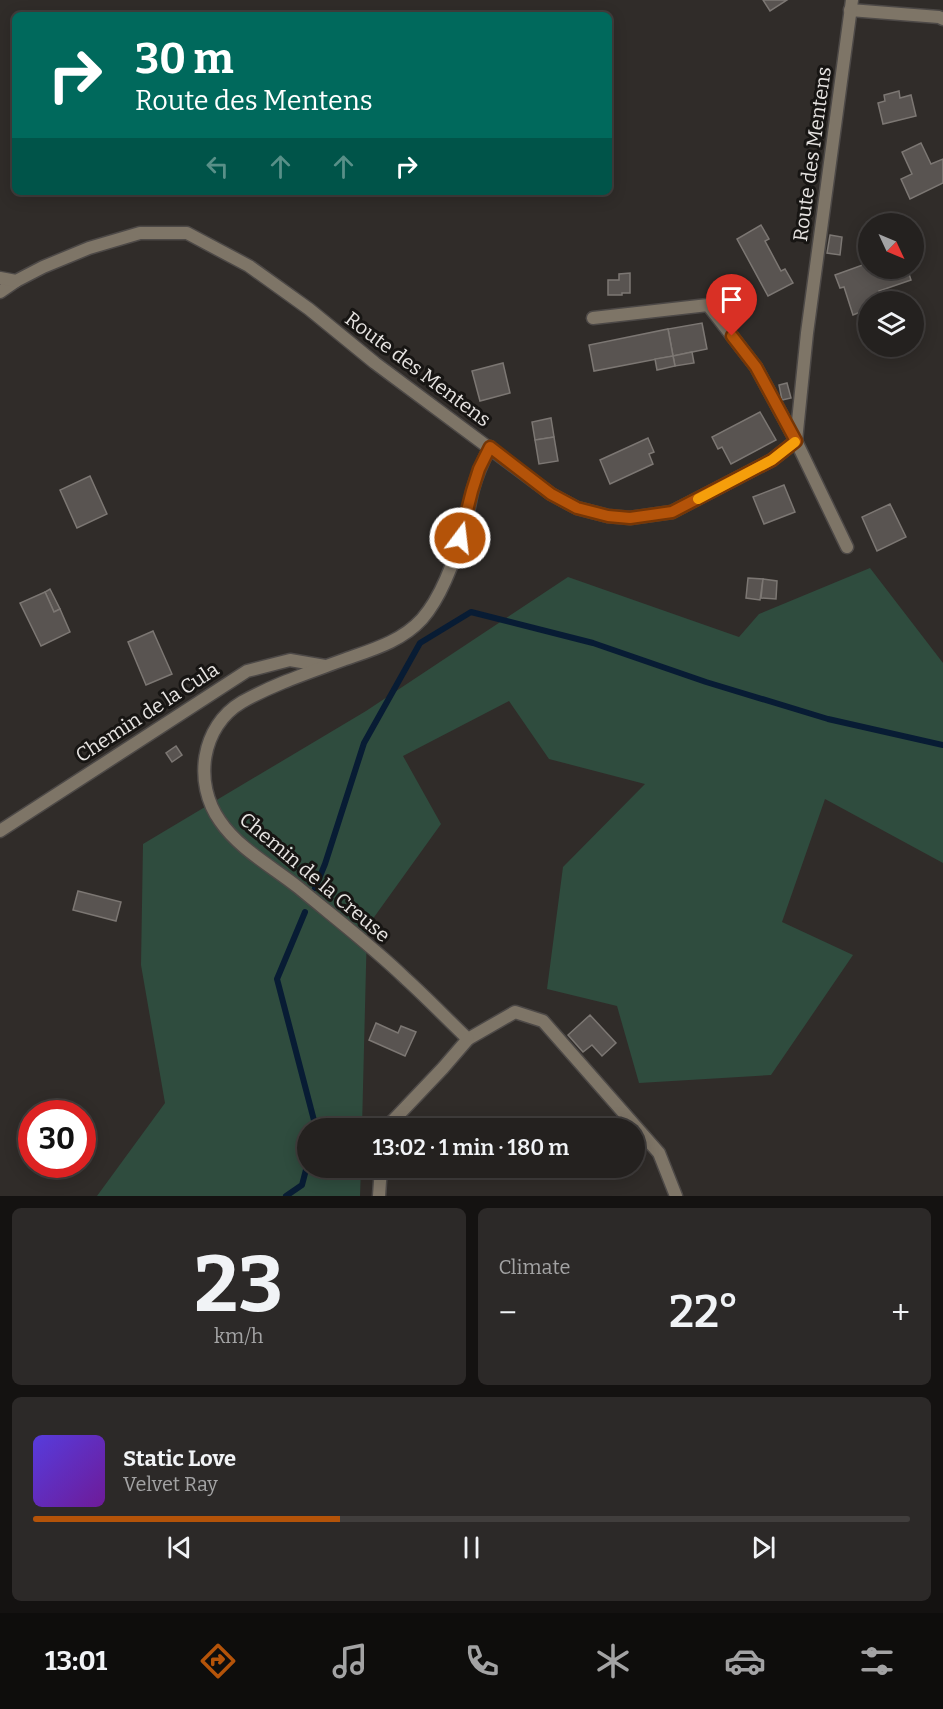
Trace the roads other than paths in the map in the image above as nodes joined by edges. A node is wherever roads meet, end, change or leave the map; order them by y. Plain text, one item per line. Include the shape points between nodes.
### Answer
1 (851, 5) edge
2 (943, 19) edge
3 (0, 278) edge
4 (16, 281) junction
5 (0, 292) edge
6 (593, 318) dead end
7 (796, 441) junction
8 (490, 447) junction
9 (846, 547) dead end
10 (326, 667) junction
11 (0, 831) edge
12 (468, 1039) junction
13 (396, 1118) edge
14 (380, 1178) edge
15 (379, 1196) edge
16 (676, 1196) edge

1 - 2 street
1 - 7 street, Route des Mentens
3 - 4 street
4 - 5 street, Route des Mentens
4 - 8 street, Route des Mentens via 89,248 140,233 187,232 249,266
6 - 7 street via 708,305 756,367
7 - 8 street, Route des Mentens via 772,460 672,512 630,518 577,508 551,494
7 - 9 street
8 - 10 street, Chemin de la Creuse via 479,469 455,557 423,617 392,642
10 - 11 street, Chemin de la Cula via 290,660 247,671
10 - 12 street, Chemin de la Creuse via 243,702 218,723 205,757 208,796 220,822 238,842 405,977
12 - 13 street
12 - 16 street via 515,1012 543,1021 659,1152
14 - 15 street

